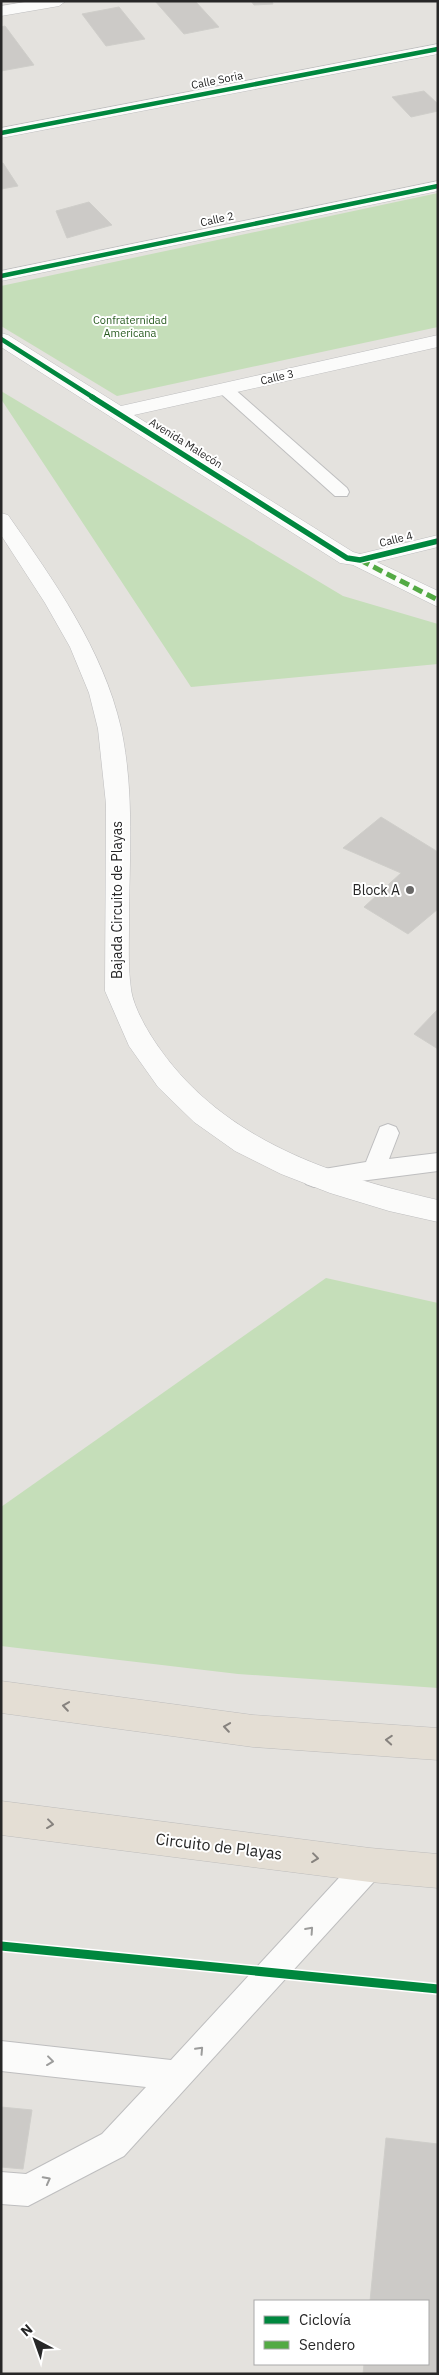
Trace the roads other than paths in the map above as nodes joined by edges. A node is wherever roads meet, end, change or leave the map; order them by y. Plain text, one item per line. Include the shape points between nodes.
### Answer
1 (59, 1) edge
2 (1, 11) edge
3 (438, 49) edge
4 (1, 133) edge
5 (438, 186) edge
6 (1, 276) edge
7 (1, 339) edge
8 (438, 341) edge
9 (225, 389) junction
10 (117, 413) junction
11 (341, 492) dead end
12 (1, 519) edge
13 (438, 541) edge
14 (360, 560) junction
15 (438, 600) edge
16 (388, 1133) dead end
17 (438, 1162) edge
18 (374, 1171) junction
19 (313, 1178) junction
20 (438, 1211) edge
21 (1, 1697) edge
22 (438, 1744) edge
23 (1, 1818) edge
24 (370, 1865) junction
25 (438, 1871) edge
26 (1, 2056) edge
27 (177, 2076) junction
28 (1, 2188) edge

1 - 2 street
3 - 4 street, Calle Soria
5 - 6 street, Calle 2
7 - 10 street, Avenida Malecón
8 - 9 street, Calle 3
9 - 10 street, Calle 3
9 - 11 lane
10 - 14 street, Avenida Malecón via 346,558
12 - 19 street, Bajada Circuito de Playas via 78,643 100,692 108,721 117,804 118,991 137,1040 175,1090 203,1115
13 - 14 street, Calle 4
14 - 15 street, Avenida Malecón
16 - 18 lane
17 - 18 lane
18 - 19 lane
19 - 20 street, Bajada Circuito de Playas via 395,1203
22 -> 21 highway via 253,1731
23 -> 24 highway, Circuito de Playas
24 - 25 highway, Circuito de Playas
27 -> 24 lane
26 -> 27 lane
28 -> 27 lane via 28,2190 112,2145

